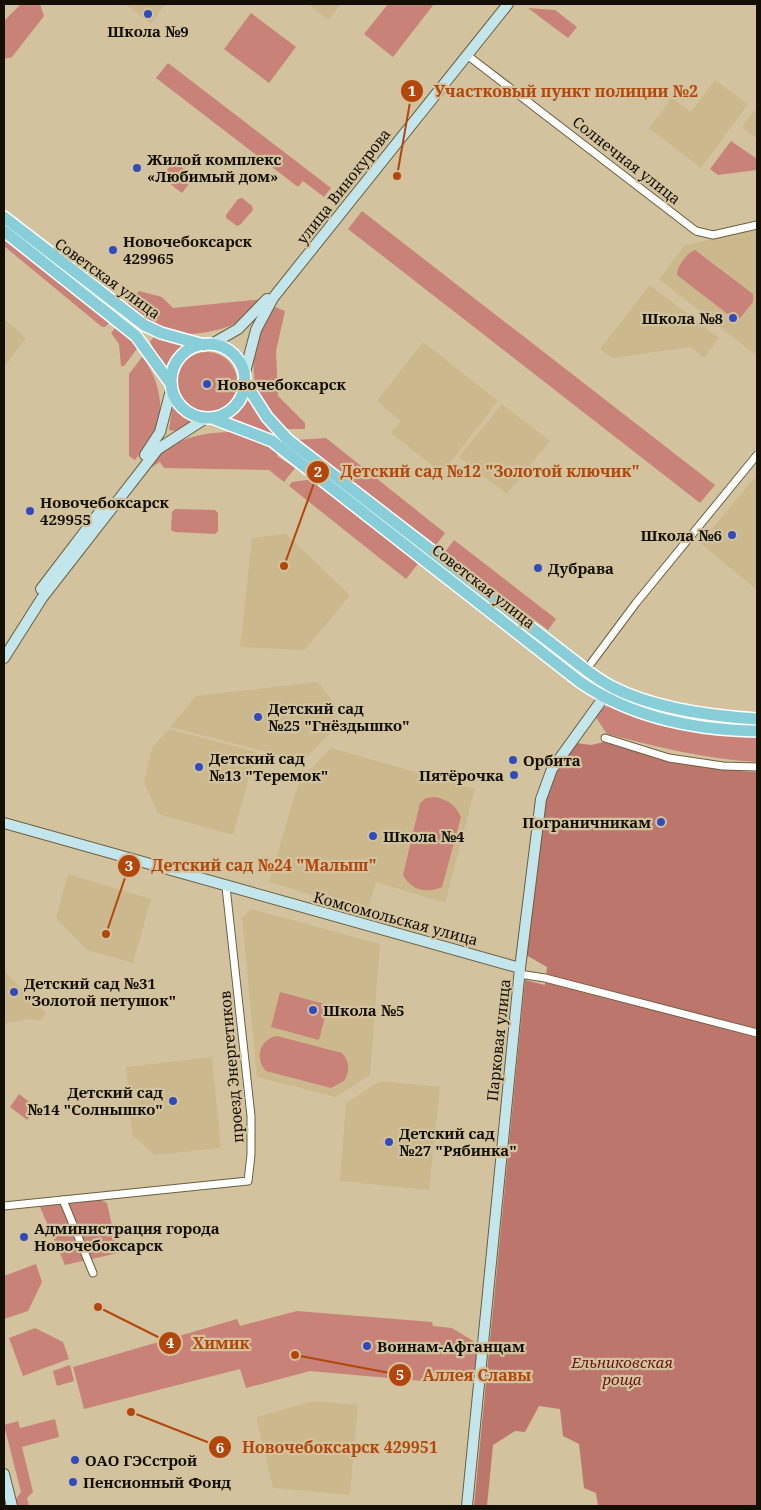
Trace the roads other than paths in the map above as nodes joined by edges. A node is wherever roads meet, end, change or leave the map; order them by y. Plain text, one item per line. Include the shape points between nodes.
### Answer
1 (499, 4) edge
2 (508, 4) edge
3 (464, 53) junction
4 (401, 132) junction
5 (4, 217) edge
6 (757, 225) edge
7 (4, 231) edge
8 (207, 345) junction
9 (244, 379) junction
10 (171, 387) junction
11 (209, 418) junction
12 (757, 455) edge
13 (4, 646) edge
14 (4, 658) edge
15 (586, 670) junction
16 (612, 687) junction
17 (604, 697) junction
18 (757, 719) edge
19 (757, 732) edge
20 (605, 738) dead end
21 (757, 767) edge
22 (4, 823) edge
23 (226, 887) junction
24 (520, 971) junction
25 (757, 1033) edge
26 (63, 1200) junction
27 (4, 1206) edge
28 (93, 1273) dead end
29 (4, 1474) edge
30 (12, 1506) edge
31 (468, 1506) edge

1 - 3 main road, улица Винокурова
2 - 3 main road, улица Винокурова
3 - 4 main road, улица Винокурова
3 - 6 street, Солнечная улица via 696,231 713,235
4 - 8 main road, улица Винокурова via 250,318 238,329
4 - 9 main road, улица Винокурова via 273,298 256,330
5 - 8 main road, Советская улица via 144,325
7 - 10 main road, Советская улица via 130,331
8 - 9 main road via 223,348 234,356
8 - 10 main road via 188,350 181,356 173,368
9 - 11 main road via 242,396 234,408 221,416
9 - 15 main road, Советская улица via 264,413 282,434
10 - 11 main road via 184,410
10 - 13 main road via 163,424 154,442 79,537
11 - 14 main road via 158,449 42,598
11 - 17 main road, Советская улица via 261,435 283,448 580,682
12 - 15 street
15 - 16 main road, Советская улица
16 - 17 main road, Парковая улица
16 - 18 main road, Советская улица via 683,709
17 - 19 main road, Советская улица via 681,722
17 - 24 main road, Парковая улица via 562,752 543,788
20 - 21 street via 669,758
22 - 23 main road, Комсомольская улица
23 - 24 main road, Комсомольская улица
23 - 26 street, проезд Энергетиков via 251,1116 248,1181
24 - 25 street
24 - 31 main road, Парковая улица
26 - 27 street, проезд Энергетиков
26 - 28 street
29 - 30 main road

